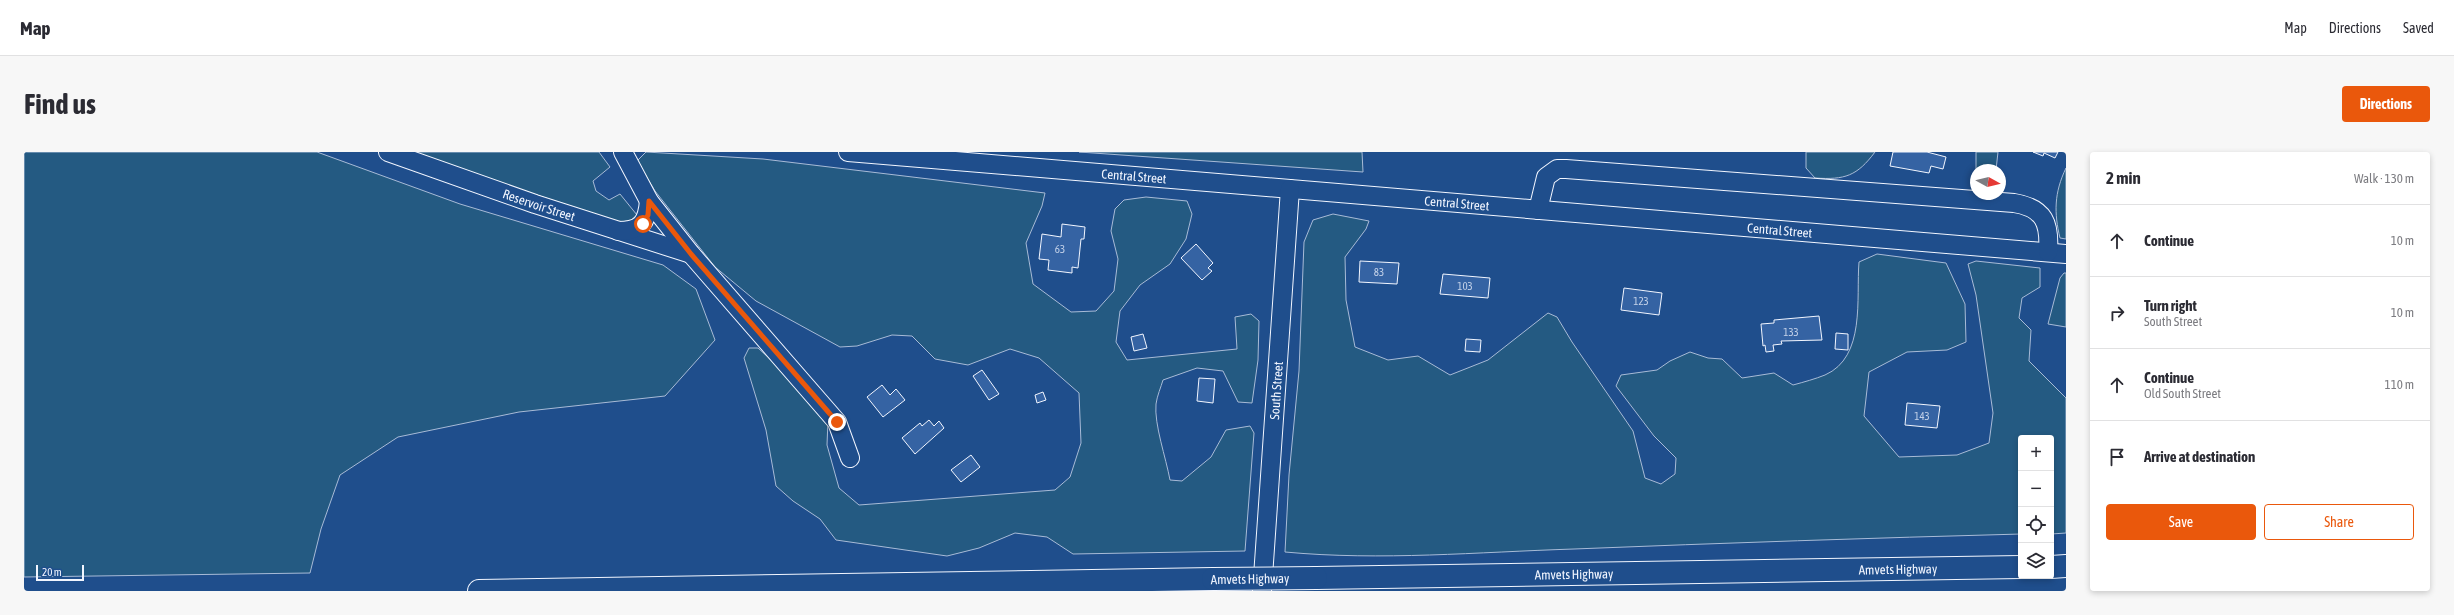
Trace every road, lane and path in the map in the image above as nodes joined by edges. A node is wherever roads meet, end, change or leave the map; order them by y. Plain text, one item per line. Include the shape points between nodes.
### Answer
1 (388, 152) edge
2 (623, 152) edge
3 (848, 152) edge
4 (1290, 189) junction
5 (649, 201) junction
6 (1538, 210) junction
7 (617, 231) junction
8 (2048, 252) junction
9 (691, 254) junction
10 (2066, 254) edge
11 (850, 458) dead end
12 (2066, 566) edge
13 (2018, 567) edge
14 (2054, 567) edge
15 (479, 591) edge
16 (1262, 591) edge

1 - 7 street, Reservoir Street
2 - 5 street
3 - 4 street, Central Street
4 - 6 street, Central Street
4 - 16 street, South Street
5 - 7 street via 648,215 643,224 629,231
5 - 9 street
6 - 8 street, Central Street
6 - 8 street via 1546,177 1557,169 1566,168 2014,203 2029,206 2043,218 2049,234
7 - 9 street, Reservoir Street
8 - 10 street, Central Street
9 - 11 street via 837,422
12 - 14 highway
13 - 15 highway, Amvets Highway, bridge

